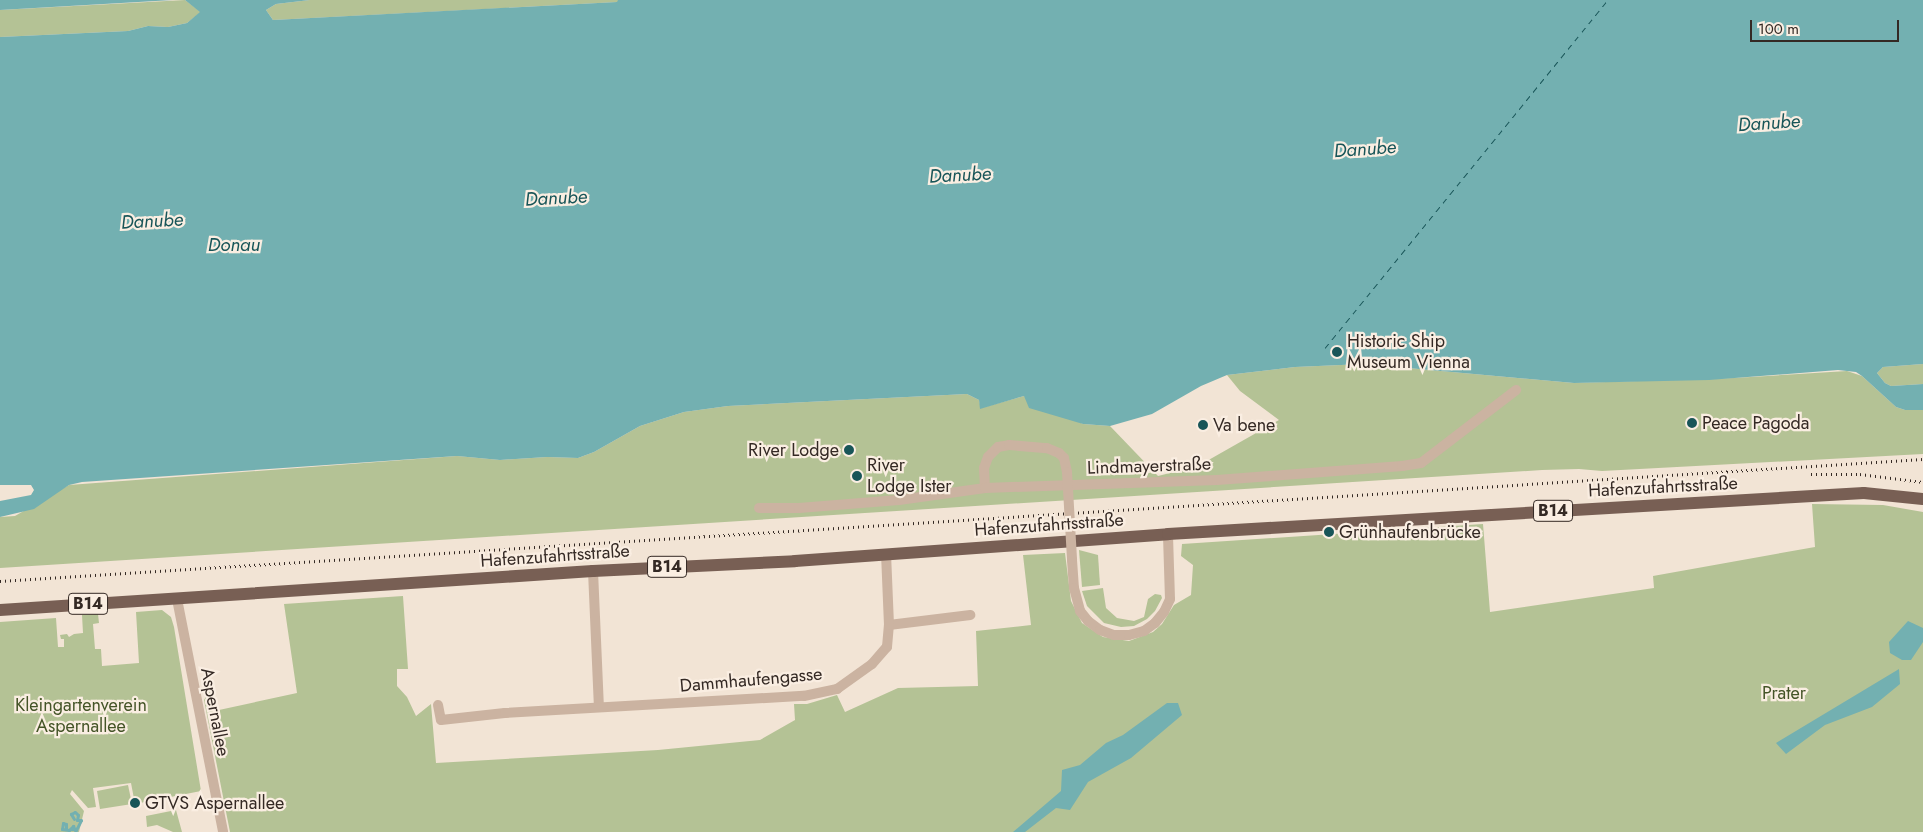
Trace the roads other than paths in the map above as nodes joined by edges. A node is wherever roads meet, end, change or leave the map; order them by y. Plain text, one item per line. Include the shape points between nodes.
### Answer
1 (1516, 390) dead end
2 (985, 488) junction
3 (1923, 499) edge
4 (759, 508) dead end
5 (1168, 534) junction
6 (886, 554) junction
7 (593, 571) junction
8 (177, 598) junction
9 (0, 610) edge
10 (970, 615) dead end
11 (889, 625) junction
12 (438, 706) dead end
13 (599, 707) junction
14 (223, 832) edge

1 - 2 street, Lindmayerstraße via 1421,463 1217,480
2 - 4 street, Lindmayerstraße via 899,500
2 - 5 street, bridge via 984,468 988,456 998,447 1047,448 1059,452 1067,472 1076,602 1084,616 1100,630 1114,635 1144,631 1155,624 1164,612 1170,599
3 - 5 main road, Hafenzufahrtsstraße / B14 via 1864,493
5 - 6 main road, Hafenzufahrtsstraße / B14
6 - 7 main road, Hafenzufahrtsstraße / B14
6 - 11 street, Dammhaufengasse
7 - 8 main road, Hafenzufahrtsstraße / B14
7 - 13 street
8 - 9 main road, B14
8 - 14 street, Aspernallee
10 - 11 street
11 - 13 street, Dammhaufengasse via 887,647 872,664 837,689 804,696
12 - 13 street, Dammhaufengasse via 441,720

